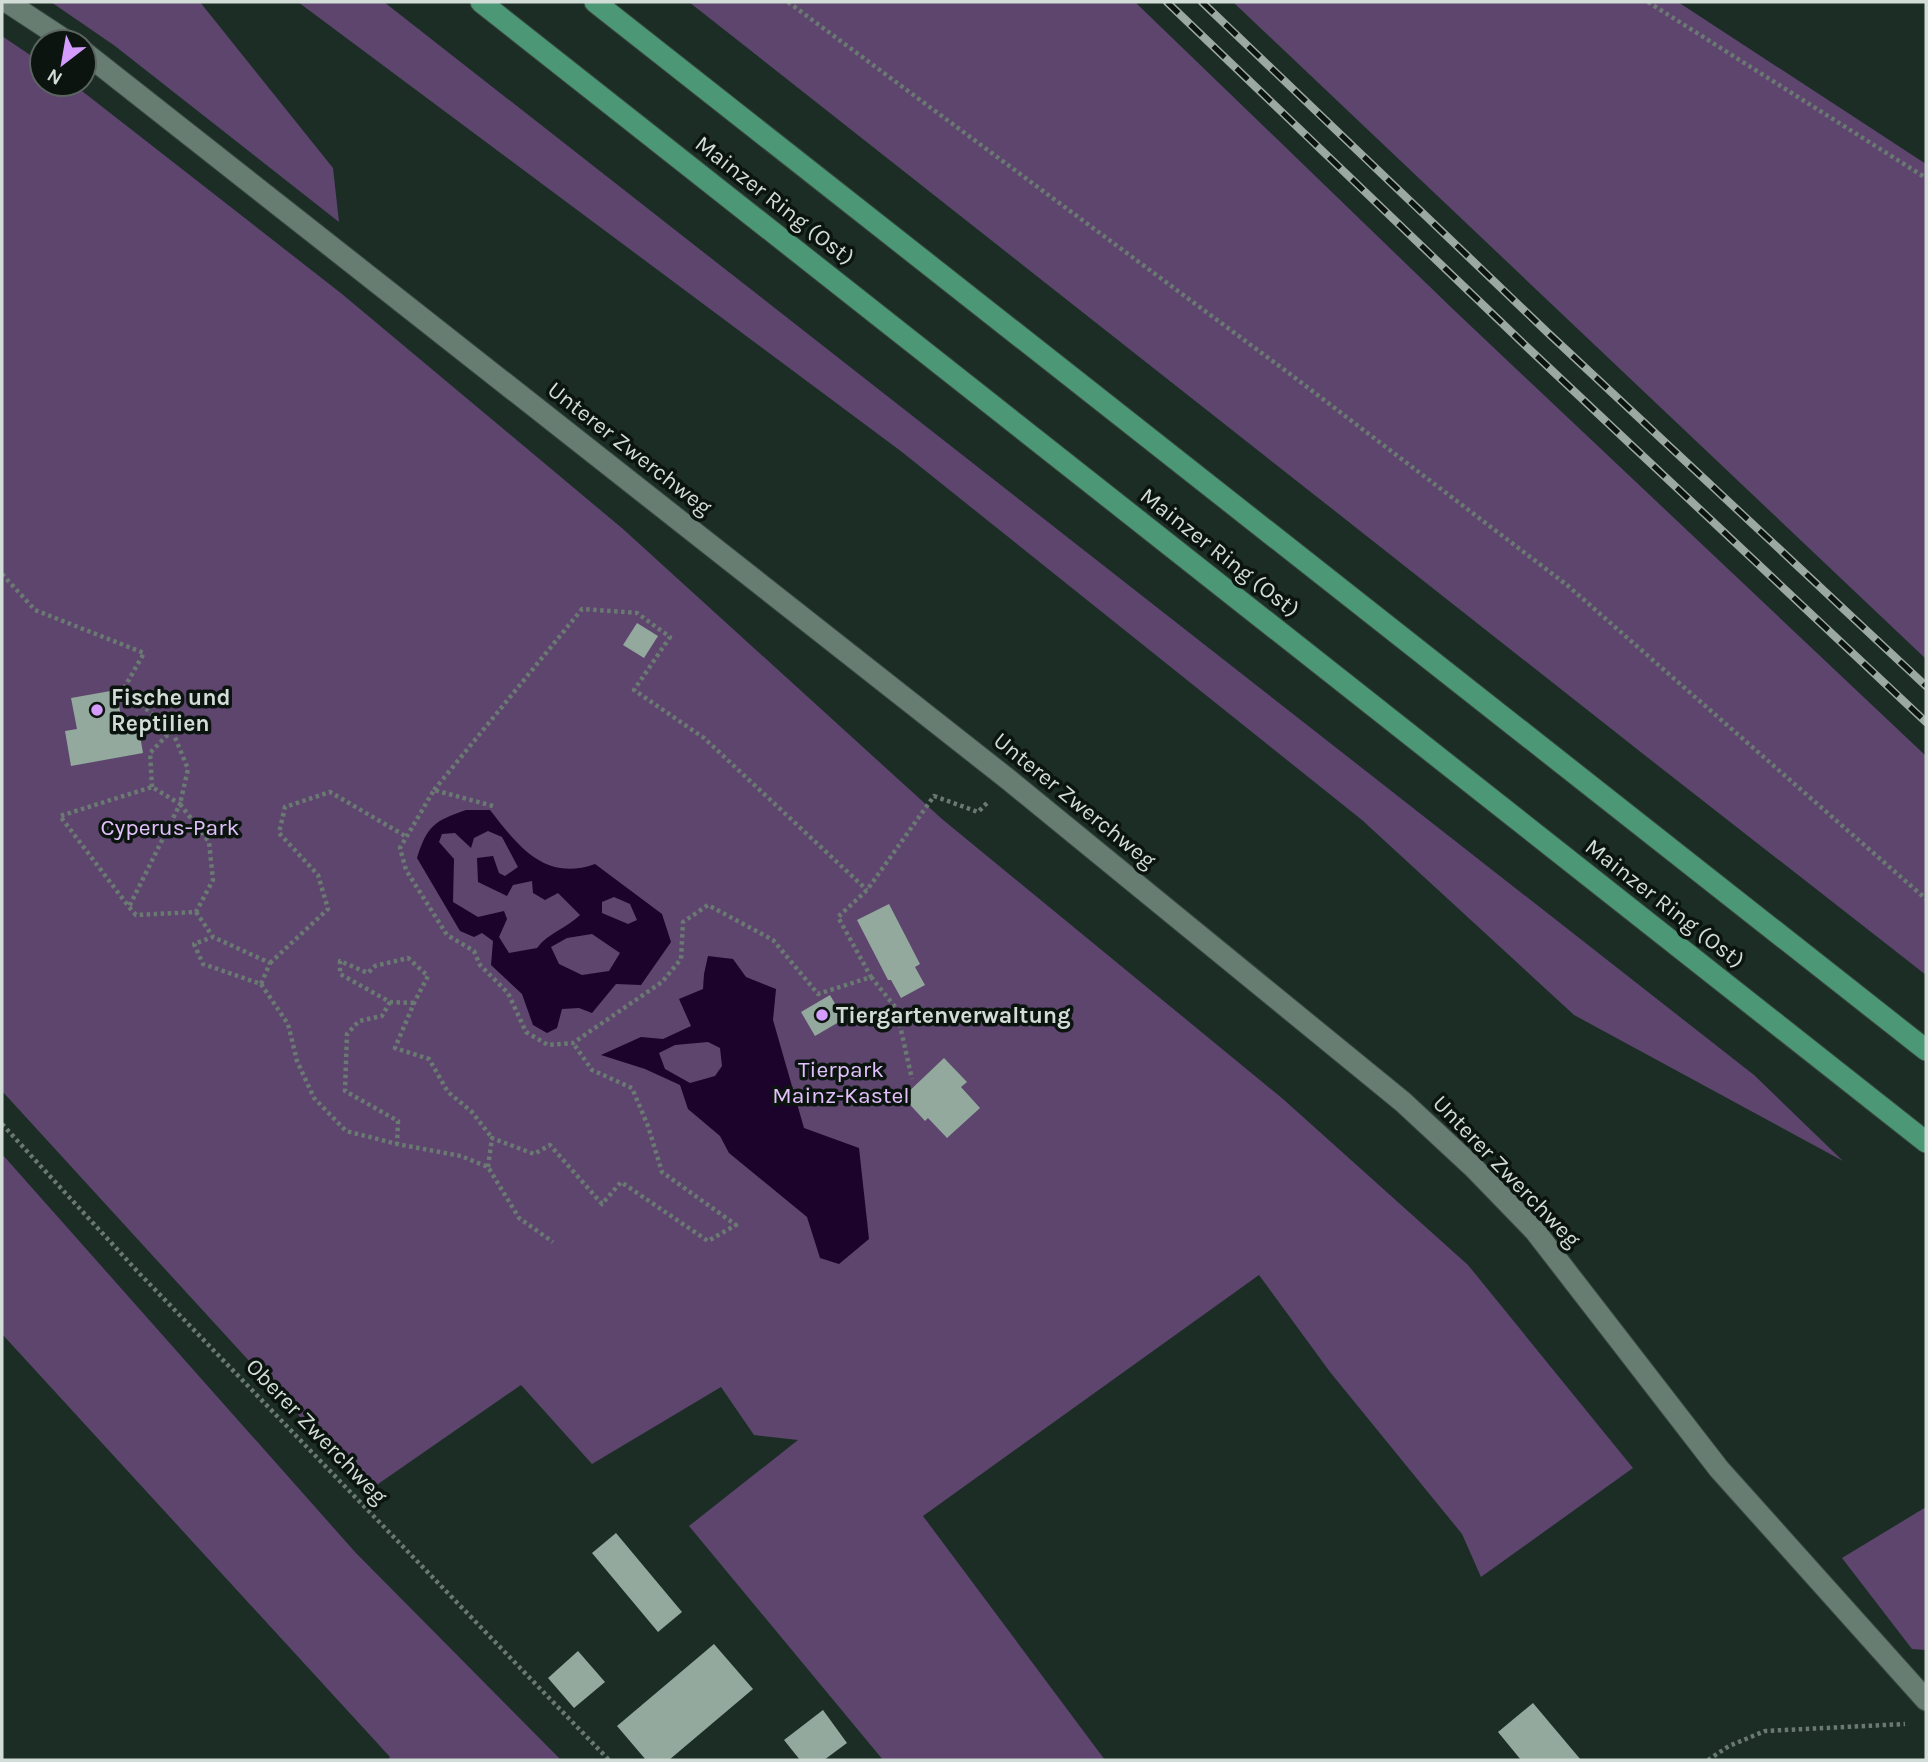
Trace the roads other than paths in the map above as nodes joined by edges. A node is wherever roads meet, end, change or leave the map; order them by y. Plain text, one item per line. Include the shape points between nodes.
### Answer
1 (7, 2) edge
2 (481, 2) edge
3 (595, 2) edge
4 (47, 28) edge
5 (98, 63) edge
6 (1926, 1050) edge
7 (1926, 1143) edge
8 (1926, 1700) edge

1 - 4 street
2 - 7 highway, Mainzer Ring (Ost)
3 - 6 highway, Mainzer Ring (Ost)
5 - 8 street, Unterer Zwerchweg via 1009,780 1404,1102 1535,1231 1720,1469

